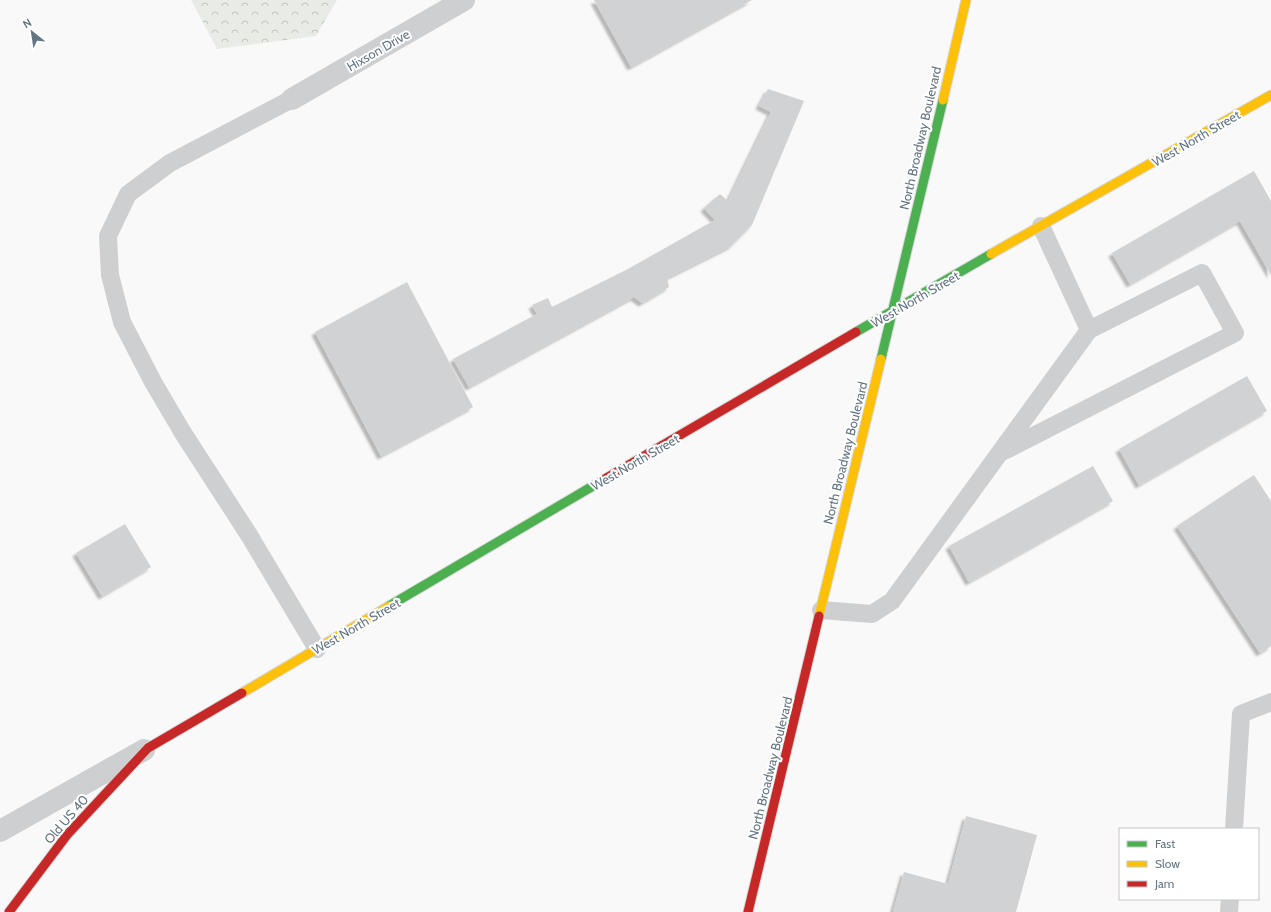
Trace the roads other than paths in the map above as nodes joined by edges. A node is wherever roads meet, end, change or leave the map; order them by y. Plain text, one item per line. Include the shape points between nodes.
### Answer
1 (464, 0) edge
2 (966, 0) edge
3 (1271, 95) edge
4 (292, 99) joint
5 (1041, 226) junction
6 (893, 310) junction
7 (1090, 330) junction
8 (1002, 452) junction
9 (821, 610) junction
10 (317, 649) junction
11 (1271, 702) edge
12 (148, 748) junction
13 (1234, 828) edge
14 (0, 831) edge
15 (1230, 900) edge
16 (9, 912) edge
17 (748, 912) edge
18 (1229, 912) edge

1 - 4 street, Hixson Drive
2 - 6 street, North Broadway Boulevard
3 - 5 street, West North Street
4 - 10 lane via 164,168 128,194 108,236 110,276 122,322 175,420 249,535
5 - 6 street, West North Street
5 - 7 lane
6 - 9 street, North Broadway Boulevard
6 - 10 street, West North Street
7 - 8 lane
7 - 8 lane via 1202,274 1235,334
8 - 9 lane via 892,601 872,614
9 - 17 street, North Broadway Boulevard
10 - 12 street, West North Street
11 - 13 lane via 1240,714
12 - 14 street, West North Street
12 - 16 street, Old US 40 via 67,835
15 - 18 lane

